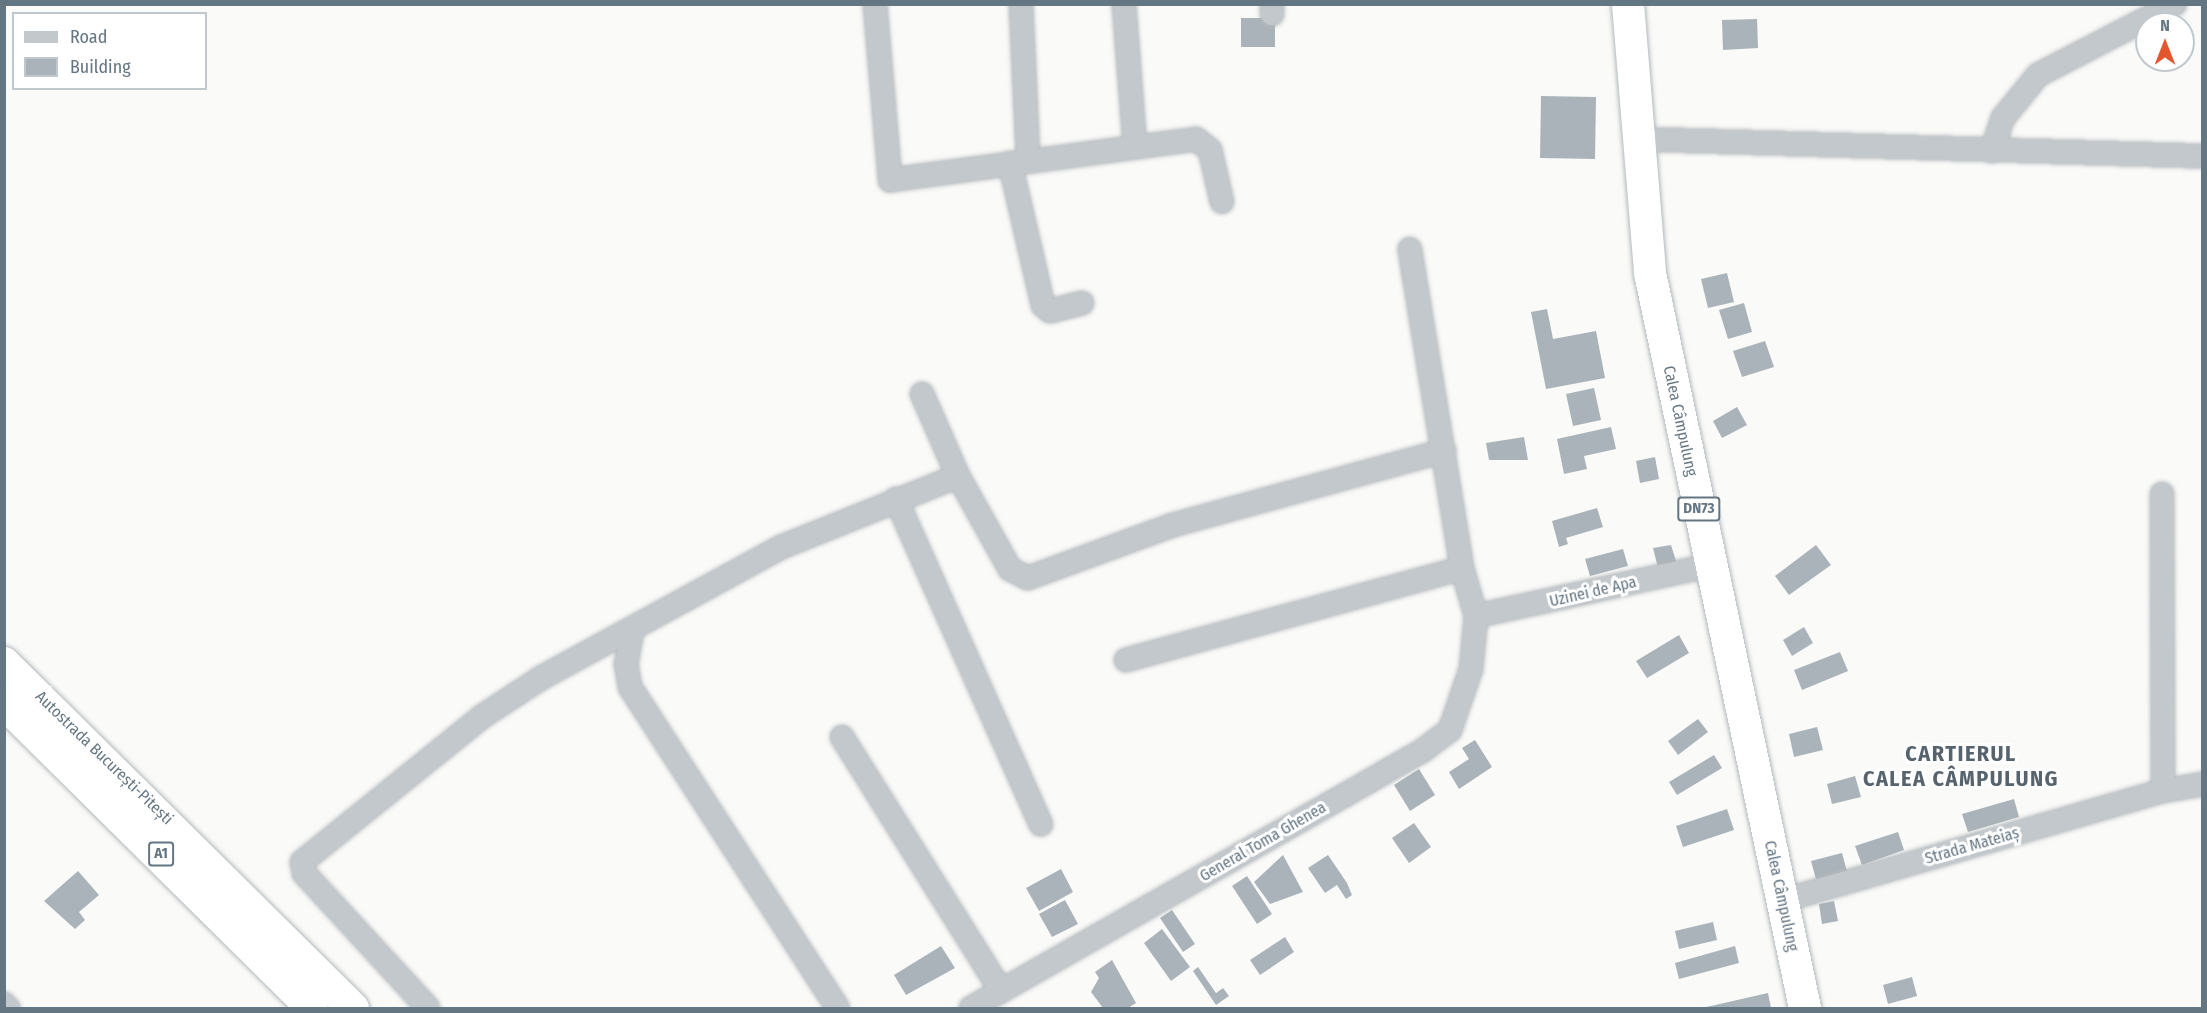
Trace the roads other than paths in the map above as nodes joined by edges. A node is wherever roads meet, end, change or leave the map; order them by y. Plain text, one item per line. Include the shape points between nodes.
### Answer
1 (875, 4) edge
2 (1020, 4) edge
3 (1124, 4) edge
4 (1628, 4) edge
5 (2175, 4) edge
6 (1635, 139) junction
7 (1135, 146) junction
8 (1992, 151) junction
9 (2202, 156) edge
10 (1019, 162) junction
11 (1222, 202) dead end
12 (1410, 249) dead end
13 (1082, 303) dead end
14 (922, 394) dead end
15 (1444, 451) junction
16 (958, 476) junction
17 (2162, 494) dead end
18 (896, 500) junction
19 (1711, 565) junction
20 (1462, 568) junction
21 (1476, 616) junction
22 (632, 631) junction
23 (1126, 660) dead end
24 (4, 663) edge
25 (4, 704) edge
26 (842, 737) dead end
27 (2202, 784) edge
28 (2163, 790) junction
29 (1041, 824) dead end
30 (1781, 901) junction
31 (1001, 990) junction
32 (4, 1004) edge
33 (8, 1008) edge
34 (312, 1008) edge
35 (352, 1008) edge
36 (428, 1008) edge
37 (838, 1008) edge
38 (971, 1008) edge
39 (1805, 1008) edge

1 - 10 street via 890,180
2 - 10 street
3 - 7 street
4 - 6 highway, Calea Câmpulung / DN73
5 - 8 street via 2038,75 2003,118
6 - 8 street
6 - 19 highway, Calea Câmpulung / DN73 via 1650,273
7 - 10 street
7 - 11 street via 1203,140 1210,150
8 - 9 street
10 - 13 street via 1043,305 1050,311
12 - 15 street
14 - 16 street
15 - 16 street via 1173,525 1028,578 1010,569
15 - 20 street
16 - 18 street
17 - 28 street
18 - 22 street via 779,548
18 - 29 street
19 - 21 street, Uzinei de Apa
19 - 30 highway, Calea Câmpulung / DN73
20 - 21 street
20 - 23 street
21 - 31 street, General Toma Ghenea via 1471,669 1450,730 1422,751
22 - 36 street via 541,678 483,717 302,862 304,873
22 - 37 street via 626,664 630,687
24 - 35 highway, Autostrada București-Pitești / A1
25 - 34 highway, Autostrada București-Pitești / A1
26 - 31 street
27 - 28 street, Strada Mateiaș
28 - 30 street, Strada Mateiaș
30 - 39 highway, Calea Câmpulung / DN73
31 - 38 street, General Toma Ghenea
32 - 33 street

